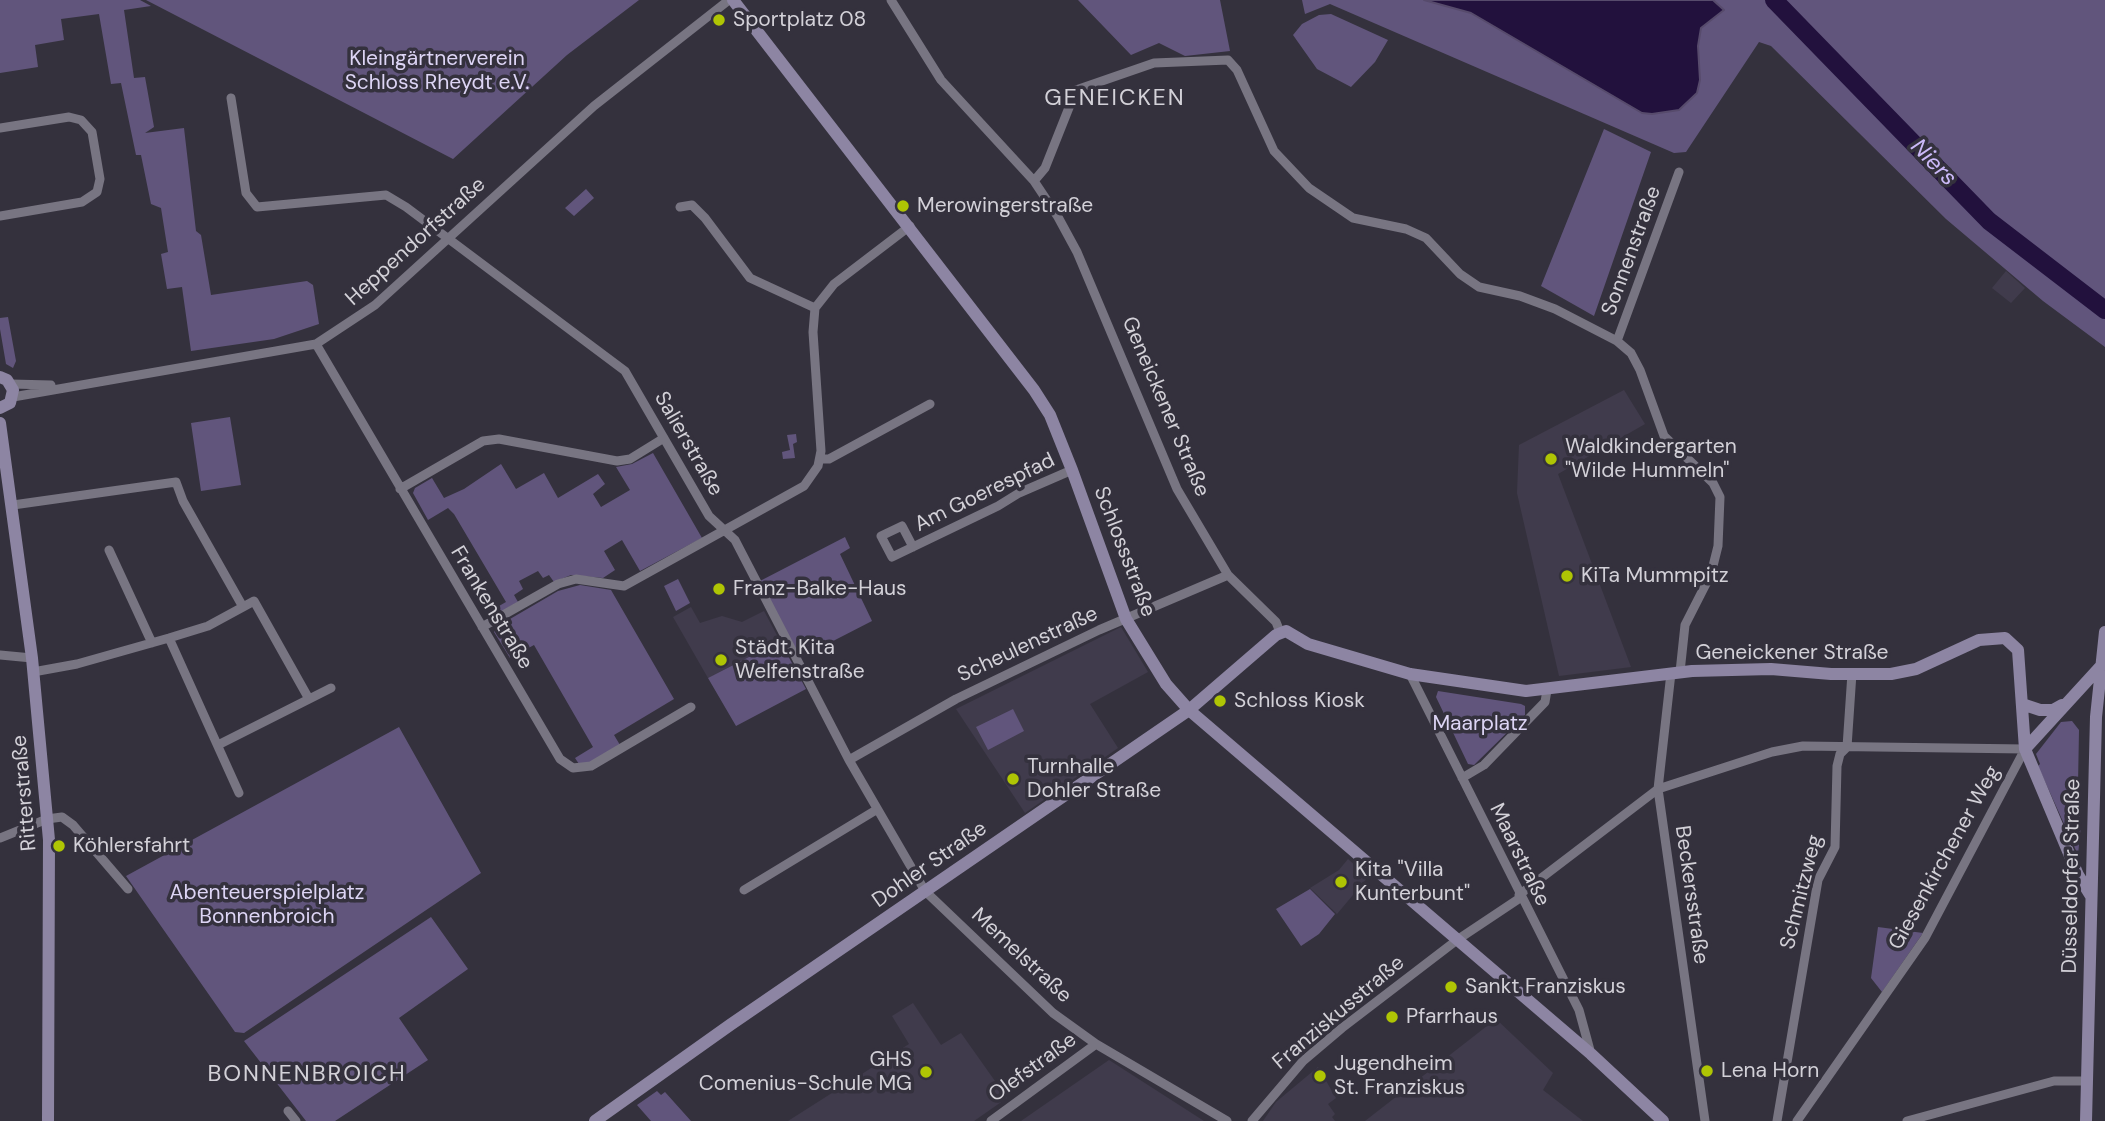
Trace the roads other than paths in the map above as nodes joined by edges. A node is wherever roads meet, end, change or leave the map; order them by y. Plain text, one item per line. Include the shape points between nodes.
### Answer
1 (731, 0) edge
2 (891, 0) edge
3 (232, 98) dead end
4 (0, 128) edge
5 (1679, 172) dead end
6 (1034, 181) junction
7 (680, 207) dead end
8 (0, 216) edge
9 (910, 226) junction
10 (449, 239) junction
11 (815, 308) junction
12 (1618, 341) junction
13 (316, 344) junction
14 (5, 382) edge
15 (930, 404) dead end
16 (0, 408) edge
17 (0, 423) edge
18 (664, 438) junction
19 (820, 459) junction
20 (1072, 470) junction
21 (400, 489) junction
22 (13, 505) junction
23 (727, 531) junction
24 (912, 547) dead end
25 (108, 550) dead end
26 (1228, 575) junction
27 (243, 607) junction
28 (1126, 619) junction
29 (482, 627) junction
30 (1280, 632) junction
31 (2105, 632) edge
32 (169, 638) junction
33 (152, 643) junction
34 (0, 655) edge
35 (32, 658) junction
36 (2103, 665) edge
37 (33, 672) junction
38 (1675, 673) junction
39 (1852, 673) junction
40 (1410, 674) junction
41 (331, 688) dead end
42 (1547, 690) junction
43 (309, 699) junction
44 (2065, 703) junction
45 (2022, 704) junction
46 (691, 707) dead end
47 (1189, 710) junction
48 (218, 745) junction
49 (1847, 747) junction
50 (2025, 749) junction
51 (849, 760) junction
52 (1462, 778) junction
53 (1658, 789) junction
54 (239, 793) dead end
55 (876, 810) junction
56 (47, 819) junction
57 (0, 838) edge
58 (128, 889) dead end
59 (744, 890) dead end
60 (925, 891) junction
61 (2091, 896) junction
62 (1519, 897) junction
63 (2105, 898) edge
64 (1457, 940) junction
65 (1096, 1044) junction
66 (1591, 1054) junction
67 (2087, 1080) junction
68 (288, 1111) dead end
69 (48, 1121) edge
70 (296, 1121) edge
71 (596, 1121) edge
72 (991, 1121) edge
73 (1227, 1121) edge
74 (1252, 1121) edge
75 (1663, 1121) edge
76 (1705, 1121) edge
77 (1777, 1121) edge
78 (1797, 1121) edge
79 (1907, 1121) edge
80 (2087, 1121) edge

1 - 9 main road, Schlossstraße
1 - 10 street, Heppendorfstraße via 594,106
2 - 6 street, Geneickener Straße via 941,80
3 - 10 street, Salierstraße via 246,193 257,206 386,195
4 - 8 street via 69,117 81,120 92,132 100,186 82,202
5 - 12 street, Sonnenstraße
6 - 12 street, Sonnenstraße via 1045,168 1076,90 1154,63 1228,60 1237,70 1274,151 1309,188 1353,218 1426,238 1479,287 1555,309
6 - 26 street, Geneickener Straße via 1077,252 1177,489
7 - 11 street via 692,205 750,278
9 - 11 street via 829,289
9 - 20 main road, Schlossstraße via 1034,390 1050,415
10 - 13 street, Heppendorfstraße via 375,305
10 - 18 street, Salierstraße via 625,371
11 - 19 street
12 - 38 street, Sonnenstraße via 1640,370 1664,436 1713,483 1720,497 1718,546 1711,574 1685,625
13 - 14 street, Heppendorfstraße via 67,385
13 - 21 street, Frankenstraße
14 - 16 main road
15 - 19 street via 829,459
17 - 22 main road, Ritterstraße
18 - 21 street via 630,459 617,461 499,439 483,441
18 - 23 street, Salierstraße via 709,516
19 - 23 street via 796,492
20 - 24 street, Am Goerespfad
20 - 28 main road, Schlossstraße
21 - 29 street, Frankenstraße
22 - 27 street via 176,482
22 - 35 main road, Ritterstraße
23 - 29 street via 625,586 576,579 558,584
23 - 51 street, Salierstraße
25 - 33 street
26 - 28 street, Scheulenstraße
26 - 30 street, Geneickener Straße via 1276,622
27 - 32 street via 208,626
27 - 43 street via 254,601
28 - 47 main road, Schlossstraße via 1148,658
28 - 51 street, Scheulenstraße via 956,699
29 - 46 street, Frankenstraße via 560,760 573,768 591,766
30 - 40 main road, Geneickener Straße
30 - 47 main road, Dohler Straße
31 - 36 main road, Düsseldorfer Straße
32 - 33 street
32 - 48 street
33 - 37 street
34 - 35 street
35 - 37 main road, Ritterstraße
36 - 44 main road
36 - 61 main road, Düsseldorfer Straße via 2095,728
37 - 56 main road, Ritterstraße
38 - 39 main road, Geneickener Straße via 1771,669
38 - 42 main road, Geneickener Straße
38 - 53 street, Beckersstraße
39 - 45 main road, Geneickener Straße via 1916,669 1979,640 2005,638 2018,650
39 - 49 street, Schmitzweg
40 - 42 main road, Geneickener Straße via 1507,690
40 - 52 street, Maarstraße
41 - 43 street
42 - 52 street via 1545,702 1484,765
43 - 48 street
44 - 45 main road via 2053,710
44 - 50 main road
45 - 50 main road, Geneickener Straße
47 - 60 main road, Dohler Straße
47 - 64 main road, Schlossstraße
48 - 54 street
49 - 50 street, Franziskusstraße
49 - 53 street, Franziskusstraße via 1803,746 1772,752
49 - 77 street, Schmitzweg via 1837,766 1835,847 1818,880
50 - 61 main road, Geneickener Straße
50 - 78 street, Giesenkirchener Weg via 1925,938
51 - 55 street, Memelstraße
52 - 62 street, Maarstraße
53 - 62 street, Franziskusstraße
53 - 76 street, Beckersstraße
55 - 59 street
55 - 60 street, Memelstraße
56 - 57 street
56 - 58 street via 62,817 73,825
56 - 69 main road, Ritterstraße via 51,873
60 - 65 street, Memelstraße via 1053,1013
60 - 71 main road, Dohler Straße
61 - 63 main road
61 - 67 main road, Düsseldorfer Straße
62 - 64 street, Franziskusstraße
62 - 66 street, Maarstraße via 1578,1010
64 - 66 main road, Schlossstraße
64 - 74 street, Franziskusstraße via 1303,1061
65 - 72 street, Olefstraße
65 - 73 street, Memelstraße
66 - 75 main road, Schlossstraße
67 - 79 street via 2054,1081
67 - 80 main road, Düsseldorfer Straße
68 - 70 street

